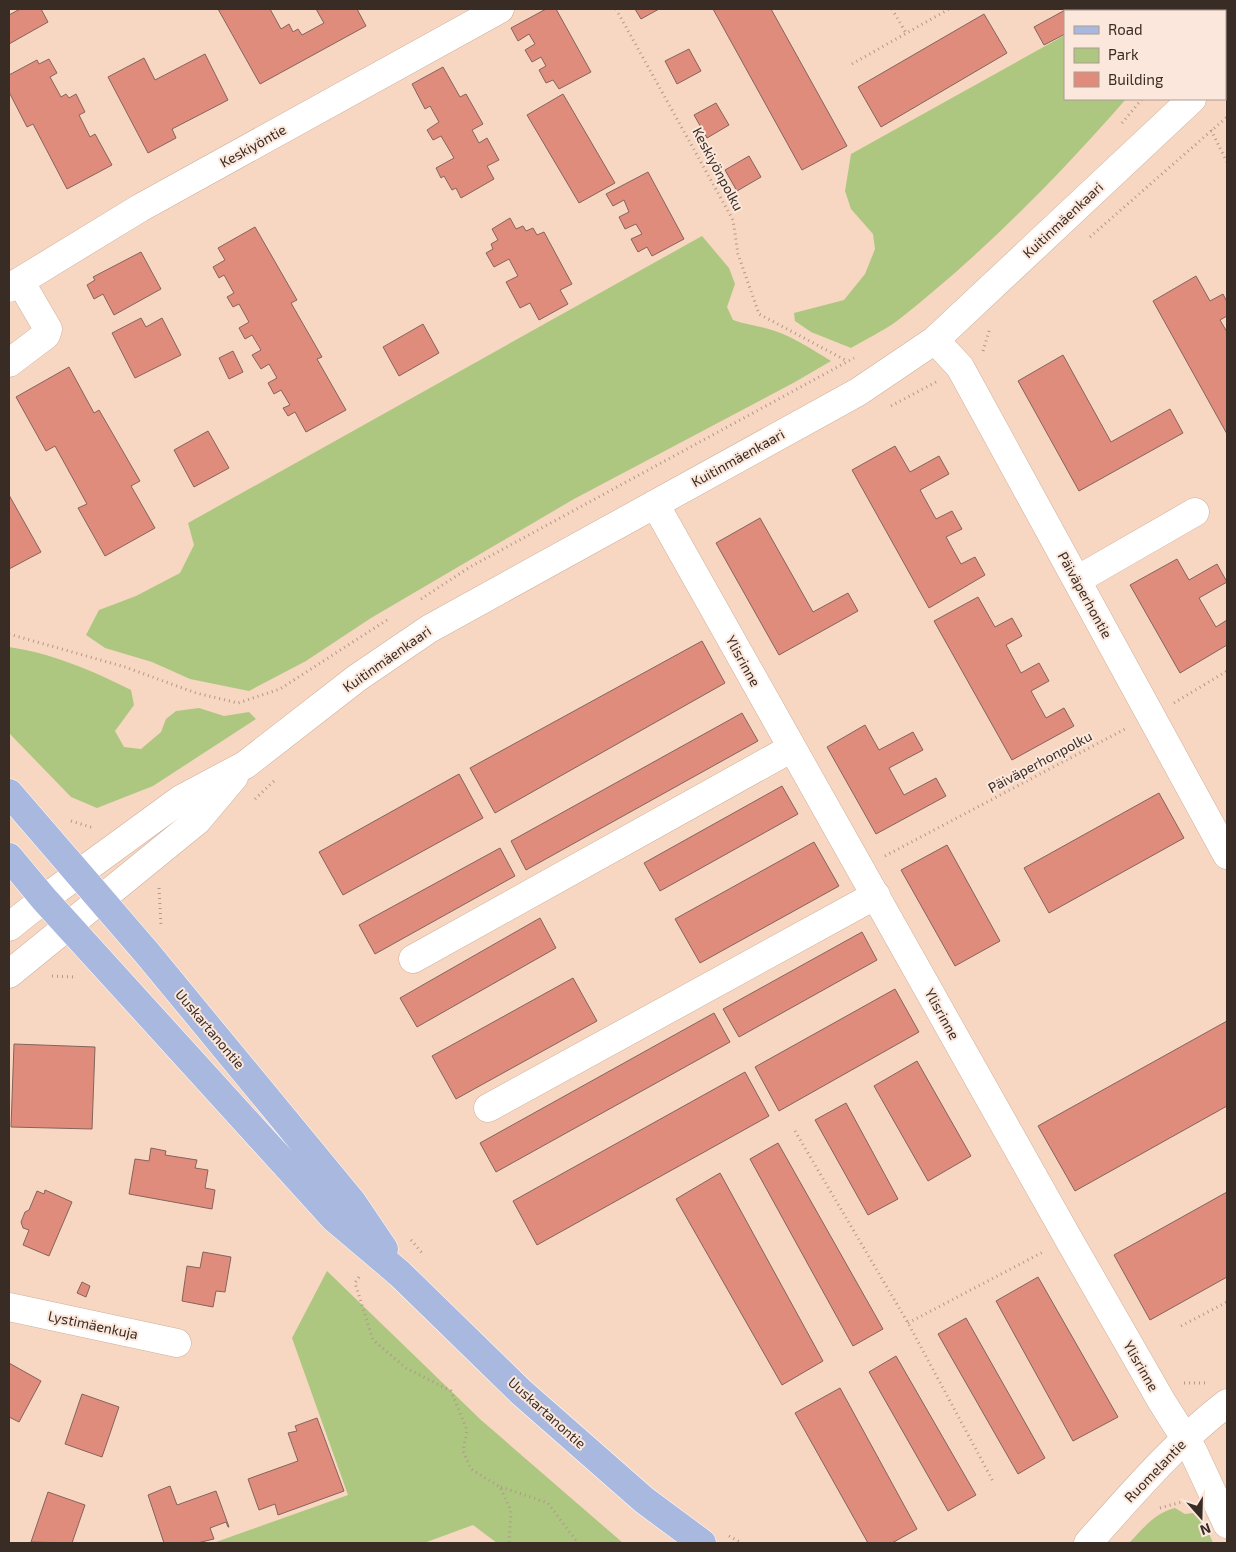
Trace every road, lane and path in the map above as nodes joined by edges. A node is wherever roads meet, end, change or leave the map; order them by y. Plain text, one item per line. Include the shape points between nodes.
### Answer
1 (500, 9) edge
2 (616, 9) edge
3 (892, 9) edge
4 (948, 9) edge
5 (906, 33) junction
6 (852, 64) dead end
7 (1141, 100) edge
8 (1191, 100) edge
9 (1118, 128) dead end
10 (1211, 130) dead end
11 (1227, 162) edge
12 (14, 284) edge
13 (935, 340) junction
14 (855, 357) dead end
15 (848, 362) junction
16 (9, 363) edge
17 (655, 504) junction
18 (1195, 512) dead end
19 (1077, 580) junction
20 (413, 604) dead end
21 (397, 614) dead end
22 (9, 634) edge
23 (1227, 671) edge
24 (1151, 716) junction
25 (792, 748) junction
26 (245, 765) junction
27 (9, 793) edge
28 (66, 819) dead end
29 (117, 846) junction
30 (1227, 855) edge
31 (9, 857) edge
32 (139, 869) junction
33 (862, 870) junction
34 (78, 873) junction
35 (876, 895) junction
36 (44, 899) junction
37 (101, 900) junction
38 (69, 926) junction
39 (9, 927) edge
40 (164, 934) dead end
41 (413, 959) dead end
42 (9, 974) edge
43 (488, 1108) dead end
44 (795, 1131) dead end
45 (406, 1234) dead end
46 (1068, 1238) junction
47 (425, 1256) dead end
48 (364, 1270) dead end
49 (400, 1274) junction
50 (1227, 1302) edge
51 (9, 1307) edge
52 (908, 1323) junction
53 (1181, 1326) dead end
54 (177, 1343) dead end
55 (1227, 1403) edge
56 (1185, 1439) junction
57 (994, 1483) dead end
58 (1210, 1486) junction
59 (500, 1487) junction
60 (1158, 1508) dead end
61 (1227, 1524) edge
62 (714, 1538) edge
63 (509, 1543) edge
64 (578, 1543) edge
65 (742, 1543) edge
66 (1088, 1543) edge

1 - 12 street, Keskiyöntie via 140,208
2 - 15 path, Keskiyönpolku via 733,220 738,254 759,314
3 - 5 path
4 - 5 path
5 - 6 path
7 - 9 path
8 - 13 street, Kuitinmäenkaari
10 - 11 path
12 - 16 street via 48,329 46,335
13 - 17 street, Kuitinmäenkaari via 858,392
13 - 19 street, Päiväperhontie via 960,367
14 - 15 path
15 - 20 path via 470,567
17 - 25 street, Ylisrinne
17 - 26 street, Kuitinmäenkaari via 429,629 357,678
18 - 19 street
19 - 24 street, Päiväperhontie
21 - 22 path via 280,689 238,702 196,693 125,667
23 - 24 path, Päiväperhonpolku
24 - 30 street, Päiväperhontie
24 - 33 path, Päiväperhonpolku
25 - 33 street, Ylisrinne
25 - 41 street
26 - 29 street, Kuitinmäenkaari via 181,799
26 - 32 street, Kuitinmäenkaari via 196,820
27 - 34 main road, Uuskartanontie
28 - 29 path via 96,828
29 - 34 street, Kuitinmäenkaari
31 - 36 main road, Uuskartanontie
32 - 37 street, Kuitinmäenkaari
32 - 40 path via 161,889
33 - 35 street, Ylisrinne
34 - 36 street, Kuitinmäenkaari
34 - 37 main road, Uuskartanontie
35 - 43 street
35 - 46 street, Ylisrinne
36 - 38 main road, Uuskartanontie
36 - 39 street, Kuitinmäenkaari
37 - 38 street, Kuitinmäenkaari
37 - 49 main road, Uuskartanontie via 354,1203
38 - 42 street, Kuitinmäenkaari
38 - 49 main road, Uuskartanontie via 334,1218
44 - 52 path
45 - 47 path
46 - 52 path
46 - 56 street, Ylisrinne
48 - 59 path via 355,1284 373,1340 406,1368 451,1391 467,1430 463,1451 471,1469
49 - 62 main road, Uuskartanontie via 529,1399 644,1500
50 - 53 path
51 - 54 street, Lystimäenkuja
52 - 57 path
55 - 56 street, Ruomelantie
56 - 58 street, Ylisrinne
56 - 66 street, Ruomelantie
58 - 60 path via 1191,1499
58 - 61 street, Ylisrinne
59 - 63 path via 511,1511
59 - 64 path via 548,1503
62 - 65 path

